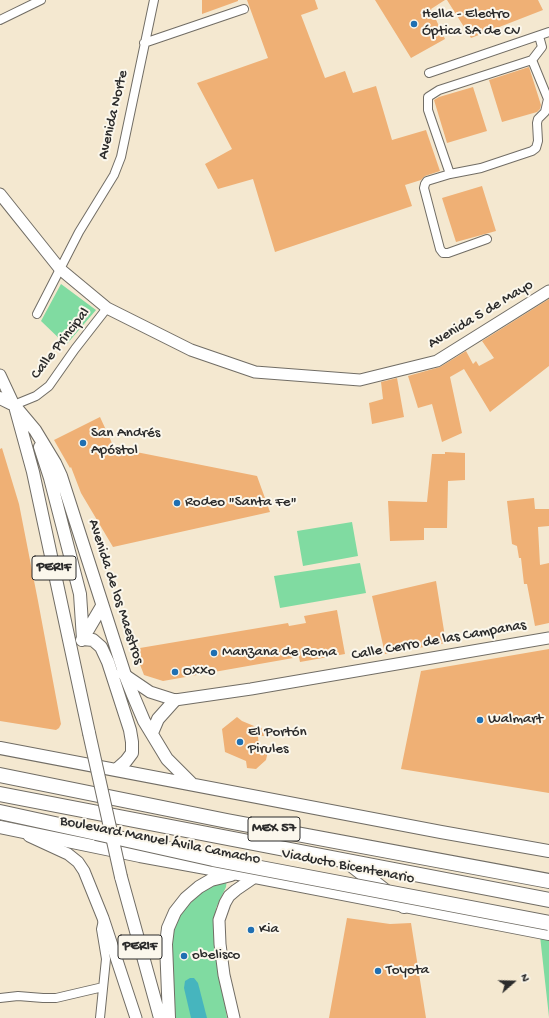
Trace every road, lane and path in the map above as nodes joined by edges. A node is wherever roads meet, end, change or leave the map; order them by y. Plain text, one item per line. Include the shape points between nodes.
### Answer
1 (41, 0) edge
2 (154, 0) edge
3 (244, 9) dead end
4 (0, 20) edge
5 (549, 32) edge
6 (539, 36) junction
7 (144, 43) junction
8 (532, 60) junction
9 (429, 73) dead end
10 (450, 174) junction
11 (0, 194) edge
12 (487, 239) dead end
13 (60, 269) junction
14 (549, 291) edge
15 (107, 308) junction
16 (37, 314) dead end
17 (0, 375) edge
18 (0, 398) edge
19 (14, 405) junction
20 (35, 430) junction
21 (102, 606) junction
22 (549, 638) edge
23 (83, 639) junction
24 (73, 655) junction
25 (108, 662) junction
26 (124, 675) junction
27 (175, 700) junction
28 (152, 733) junction
29 (0, 748) edge
30 (116, 770) junction
31 (0, 775) edge
32 (192, 784) junction
33 (0, 794) edge
34 (0, 812) edge
35 (0, 827) edge
36 (18, 830) junction
37 (549, 851) edge
38 (346, 861) junction
39 (235, 874) junction
40 (255, 877) junction
41 (549, 882) edge
42 (549, 900) edge
43 (404, 906) junction
44 (103, 918) junction
45 (549, 922) edge
46 (549, 934) edge
47 (103, 987) junction
48 (0, 998) edge
49 (100, 1018) edge
50 (136, 1018) edge
51 (160, 1018) edge
52 (169, 1018) edge
53 (234, 1018) edge

1 - 4 street
2 - 7 street, Avenida Norte
3 - 7 street
5 - 6 street
6 - 8 street via 542,47
6 - 9 street
7 - 13 street, Avenida Norte via 121,157 114,175
8 - 10 street via 548,99 537,123 536,148 481,168
8 - 10 street via 439,90 428,97 428,110
10 - 12 street via 427,181 424,188 440,249 443,253 448,253
11 - 13 street, Avenida 5 de Mayo
13 - 15 street, Avenida 5 de Mayo
13 - 16 street, Avenida Norte
14 - 15 street, Avenida 5 de Mayo via 437,361 360,380 255,372 191,350
15 - 19 street, Calle Principal via 49,386 36,396
17 - 19 street, Avenida de los Maestros
18 - 19 main road
19 - 20 main road, Avenida de los Maestros
19 - 24 main road, Avenida de los Maestros / PERIF via 33,472
20 - 21 main road, Avenida de los Maestros via 61,476
20 - 23 main road via 80,594
21 - 23 main road
21 - 26 main road, Avenida de los Maestros
22 - 27 street, Calle Cerro de las Campanas
23 - 24 main road
23 - 25 main road via 98,642
24 - 51 main road, Avenida de los Maestros / PERIF, bridge via 121,877
25 - 26 street, Calle Cerro de las Campanas
25 - 30 main road via 132,742 132,753
26 - 27 street, Calle Cerro de las Campanas via 150,692
26 - 28 main road, Avenida de los Maestros
27 - 28 main road via 158,719
28 - 32 main road, Avenida de los Maestros via 167,760
29 - 30 main road
30 - 32 main road
31 - 41 highway, MEX 57
32 - 37 main road
33 - 38 highway, Boulevard Manuel Ávila Camacho / MEX 57
34 - 45 highway, Viaducto Bicentenario, bridge via 213,859
35 - 36 main road, Boulevard Manuel Ávila Camacho
36 - 39 main road, Boulevard Manuel Ávila Camacho
36 - 44 street via 68,854 78,862 88,878
38 - 42 highway, Boulevard Manuel Ávila Camacho / MEX 57
38 - 43 highway
39 - 40 main road, Boulevard Manuel Ávila Camacho
39 - 52 main road via 211,880 199,887 175,912 168,928 166,944
40 - 43 main road, Boulevard Manuel Ávila Camacho
40 - 53 street via 230,896 220,920 224,975
43 - 46 main road, Boulevard Manuel Ávila Camacho
44 - 47 street via 101,929 106,959
44 - 50 street
47 - 48 street via 56,998
47 - 49 street

